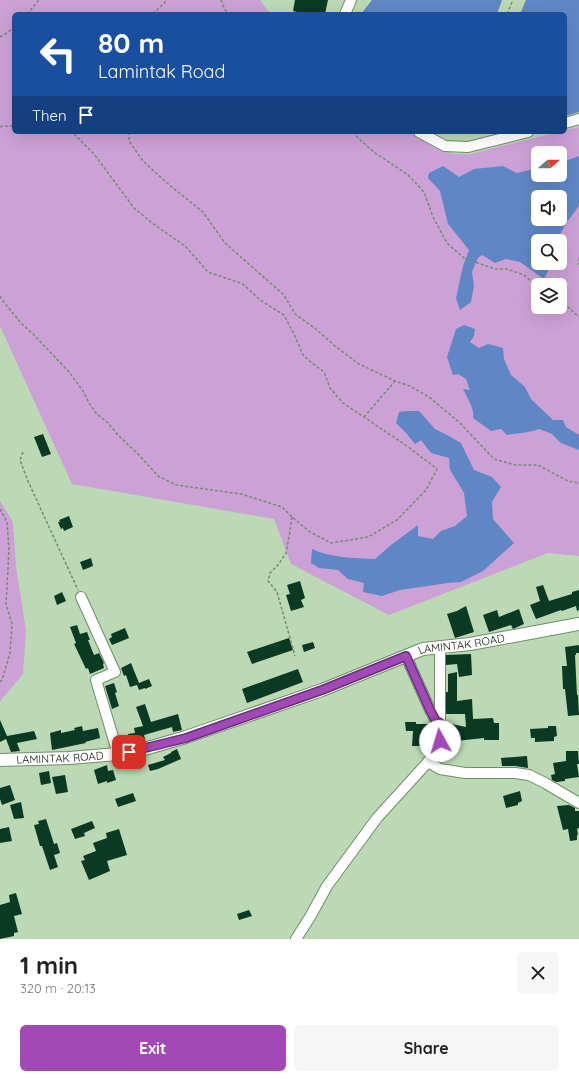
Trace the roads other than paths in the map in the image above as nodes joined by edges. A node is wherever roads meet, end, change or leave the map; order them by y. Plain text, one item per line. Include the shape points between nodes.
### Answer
1 (351, 0) edge
2 (346, 12) edge
3 (579, 120) edge
4 (567, 123) edge
5 (423, 134) edge
6 (520, 134) edge
7 (82, 597) road end
8 (579, 624) edge
9 (440, 647) junction
10 (406, 656) junction
11 (440, 723) junction
12 (118, 754) junction
13 (0, 760) edge
14 (428, 762) junction
15 (579, 803) edge
16 (296, 939) edge

1 - 2 street
3 - 4 street
5 - 6 street via 445,146 468,147
7 - 12 street via 115,672 96,680
8 - 9 main road, LAMINTAK ROAD
9 - 10 main road, LAMINTAK ROAD via 423,649
9 - 11 street
10 - 11 street via 430,710
10 - 12 main road, LAMINTAK ROAD via 322,690 186,738
11 - 14 street via 440,741
12 - 13 main road, LAMINTAK ROAD
14 - 15 street via 440,769 465,773 529,775
14 - 16 street via 377,818 326,886

